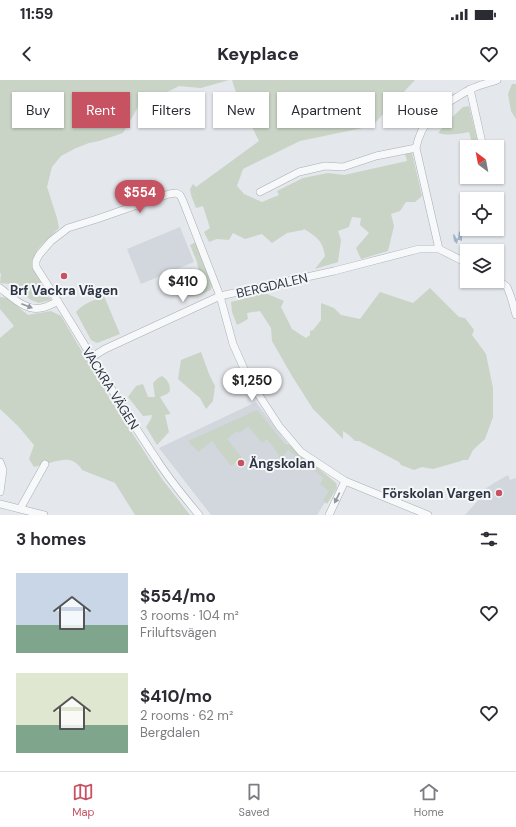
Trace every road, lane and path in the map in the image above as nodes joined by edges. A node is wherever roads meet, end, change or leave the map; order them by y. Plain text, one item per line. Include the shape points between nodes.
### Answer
1 (497, 80) edge
2 (470, 89) junction
3 (481, 140) edge
4 (416, 148) junction
5 (260, 192) dead end
6 (439, 249) junction
7 (460, 260) edge
8 (504, 285) edge
9 (0, 288) edge
10 (220, 296) junction
11 (58, 301) junction
12 (516, 315) edge
13 (92, 357) junction
14 (0, 462) edge
15 (45, 464) dead end
16 (345, 481) junction
17 (0, 492) edge
18 (0, 504) edge
19 (20, 509) junction
20 (44, 515) edge
21 (199, 515) edge
22 (329, 515) edge
23 (428, 515) edge

1 - 2 street
2 - 3 street
2 - 4 street via 431,116 422,129
4 - 5 street via 376,156 343,167 325,166 299,172
4 - 6 street
6 - 7 street
6 - 10 street, BERGDALEN via 419,249
8 - 12 street
9 -> 11 street via 29,308 41,308
10 - 11 street, VACKRA VÄGEN via 183,201 176,193 68,228 51,241 36,260 36,267
10 - 13 street, BERGDALEN
10 - 16 street via 233,344 249,380 279,426 301,452
11 - 13 street, VACKRA VÄGEN
13 - 21 street, VACKRA VÄGEN via 157,460
14 - 17 street via 3,470
15 - 19 street
16 -> 22 street
16 - 23 street
18 - 19 street
19 - 20 street

